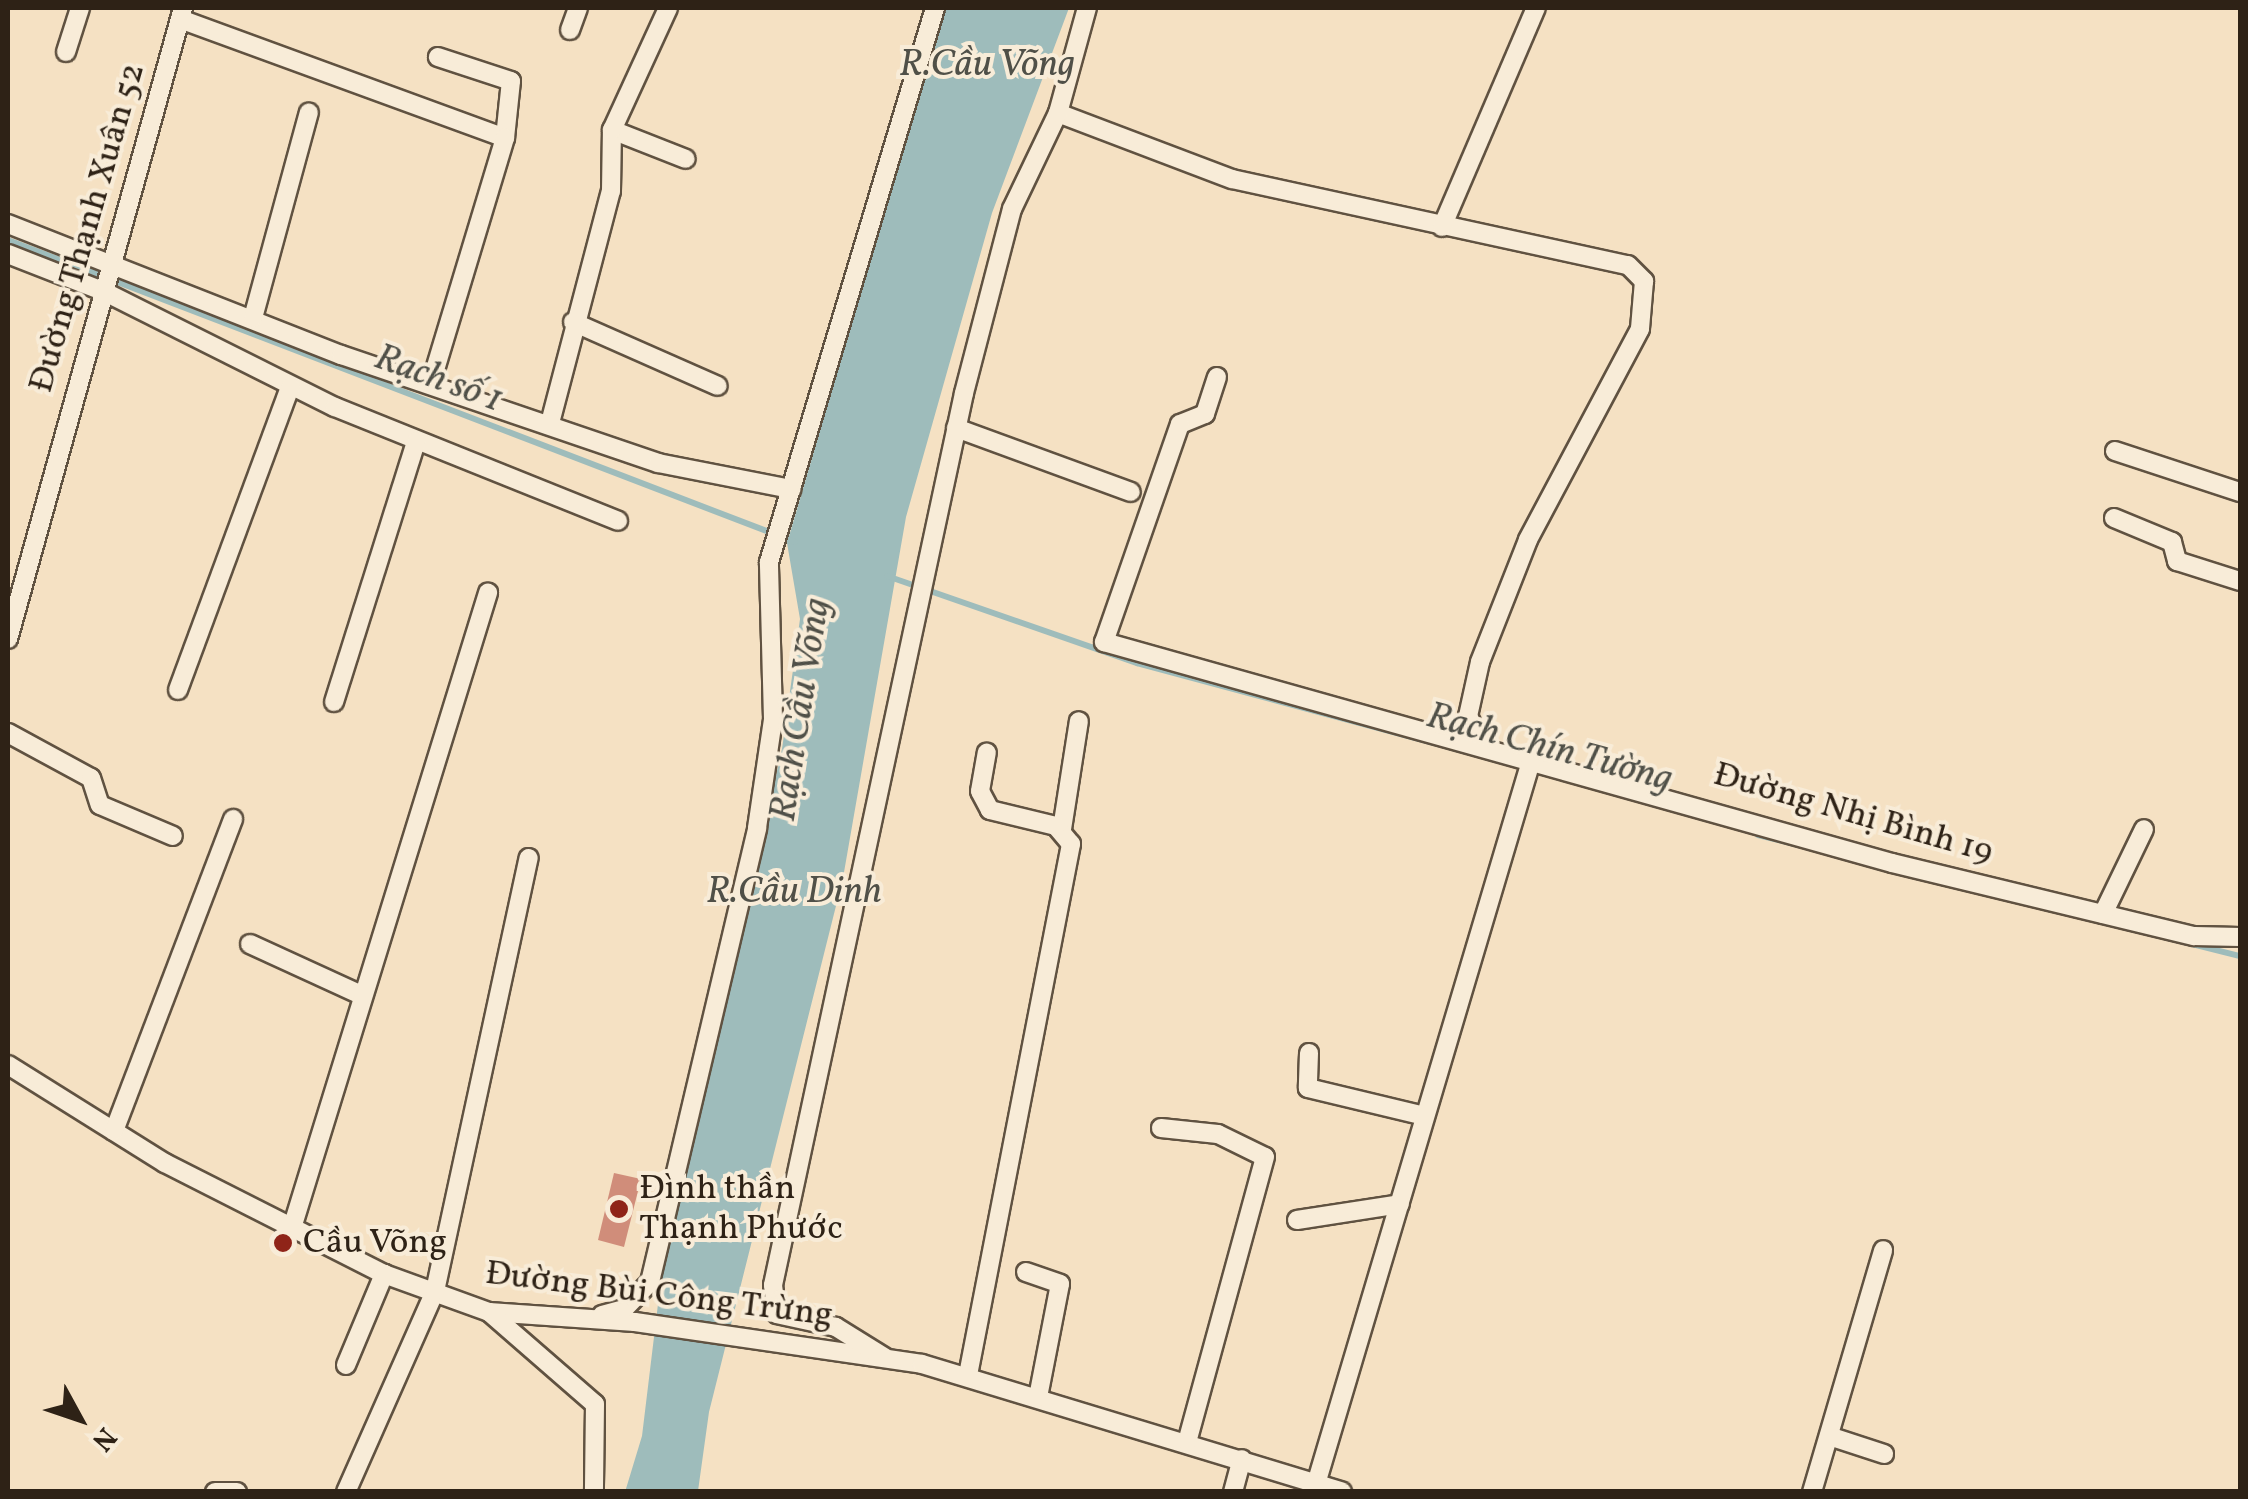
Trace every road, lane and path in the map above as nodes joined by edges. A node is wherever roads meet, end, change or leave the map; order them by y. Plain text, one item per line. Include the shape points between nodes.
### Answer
1 (80, 8) edge
2 (578, 8) edge
3 (668, 8) edge
4 (935, 8) edge
5 (1087, 8) edge
6 (1536, 8) edge
7 (182, 13) edge
8 (570, 30) dead end
9 (66, 52) dead end
10 (438, 57) dead end
11 (308, 112) dead end
12 (1058, 113) junction
13 (612, 130) junction
14 (504, 138) junction
15 (686, 159) dead end
16 (8, 224) edge
17 (1442, 227) junction
18 (8, 254) edge
19 (112, 266) junction
20 (105, 292) junction
21 (253, 318) junction
22 (572, 322) junction
23 (1217, 377) dead end
24 (431, 383) junction
25 (718, 386) dead end
26 (290, 387) junction
27 (550, 422) junction
28 (956, 428) junction
29 (416, 442) junction
30 (2115, 451) dead end
31 (791, 489) junction
32 (1131, 492) dead end
33 (2240, 492) edge
34 (2114, 518) dead end
35 (618, 521) dead end
36 (2240, 581) edge
37 (488, 593) dead end
38 (8, 639) edge
39 (178, 690) dead end
40 (334, 702) dead end
41 (1079, 721) dead end
42 (8, 734) edge
43 (1480, 741) junction
44 (987, 753) dead end
45 (1532, 758) junction
46 (233, 819) dead end
47 (2144, 829) dead end
48 (1062, 830) junction
49 (174, 836) dead end
50 (529, 858) dead end
51 (2103, 914) junction
52 (2240, 937) edge
53 (250, 944) dead end
54 (360, 994) junction
55 (1309, 1053) dead end
56 (8, 1065) edge
57 (1425, 1116) junction
58 (1161, 1128) dead end
59 (114, 1131) junction
60 (1400, 1204) junction
61 (1297, 1220) dead end
62 (292, 1228) junction
63 (1883, 1250) dead end
64 (1026, 1272) dead end
65 (384, 1274) junction
66 (435, 1291) junction
67 (489, 1312) junction
68 (587, 1320) junction
69 (884, 1358) junction
70 (346, 1365) dead end
71 (968, 1376) junction
72 (1038, 1397) junction
73 (1829, 1436) junction
74 (1187, 1442) junction
75 (1884, 1454) dead end
76 (1242, 1460) junction
77 (1316, 1484) junction
78 (214, 1492) edge
79 (237, 1492) edge
80 (346, 1492) edge
81 (594, 1492) edge
82 (1233, 1492) edge
83 (1342, 1492) edge
84 (1812, 1492) edge

1 - 9 street
2 - 8 street
3 - 13 street
4 - 31 street
5 - 12 street
6 - 17 street
7 - 14 street
7 - 19 street, Đường Thạnh Xuân 52
10 - 14 street via 511,81
11 - 21 street
12 - 17 street via 1232,178
12 - 28 street via 1012,209
13 - 15 street
13 - 22 street via 610,191
14 - 24 street
16 - 19 street
17 - 43 street via 1628,265 1644,280 1647,301 1640,330 1528,540 1480,662 1468,716
18 - 20 street
19 - 20 street, Đường Thạnh Xuân 52
19 - 21 street
20 - 26 street
20 - 38 street, Đường Thạnh Xuân 52
21 - 24 street
22 - 25 street
22 - 27 street
23 - 43 street, Đường Nhị Bình 19 via 1205,414 1180,424 1104,642 1310,707
24 - 27 street
26 - 29 street
26 - 39 street
27 - 31 street via 658,463
28 - 32 street
28 - 69 street via 773,1285 777,1314 836,1327
29 - 35 street
29 - 40 street
30 - 33 street
31 - 68 street via 774,548 773,719 728,957 650,1282 624,1309
34 - 36 street via 2172,542 2177,561
37 - 54 street
41 - 48 street
42 - 49 street via 91,778 100,805
43 - 45 street, Đường Nhị Bình 19
44 - 48 street via 980,792 990,810
45 - 51 street, Đường Nhị Bình 19
45 - 57 street
46 - 59 street
47 - 51 street
48 - 71 street via 1071,844 1038,986 1038,1049
50 - 66 street
51 - 52 street, Đường Nhị Bình 19 via 2194,936
53 - 54 street
54 - 62 street
55 - 57 street via 1308,1088
56 - 59 street, Đường Bùi Công Trừng
57 - 60 street
58 - 74 street via 1218,1134 1264,1158
59 - 62 street, Đường Bùi Công Trừng
60 - 61 street
60 - 77 street
62 - 65 street, Đường Bùi Công Trừng
63 - 73 street
64 - 72 street via 1060,1284
65 - 66 street, Đường Bùi Công Trừng
65 - 70 street
66 - 67 street, Đường Bùi Công Trừng
66 - 80 street
67 - 68 street, Đường Bùi Công Trừng
67 - 81 street via 595,1404
68 - 69 street, Đường Bùi Công Trừng via 752,1336
69 - 71 street, Đường Bùi Công Trừng
71 - 72 street, Đường Bùi Công Trừng
72 - 74 street, Đường Bùi Công Trừng
73 - 75 street
73 - 84 street
74 - 76 street, Đường Bùi Công Trừng
76 - 77 street, Đường Bùi Công Trừng
76 - 82 street
77 - 83 street, Đường Bùi Công Trừng
78 - 79 street

